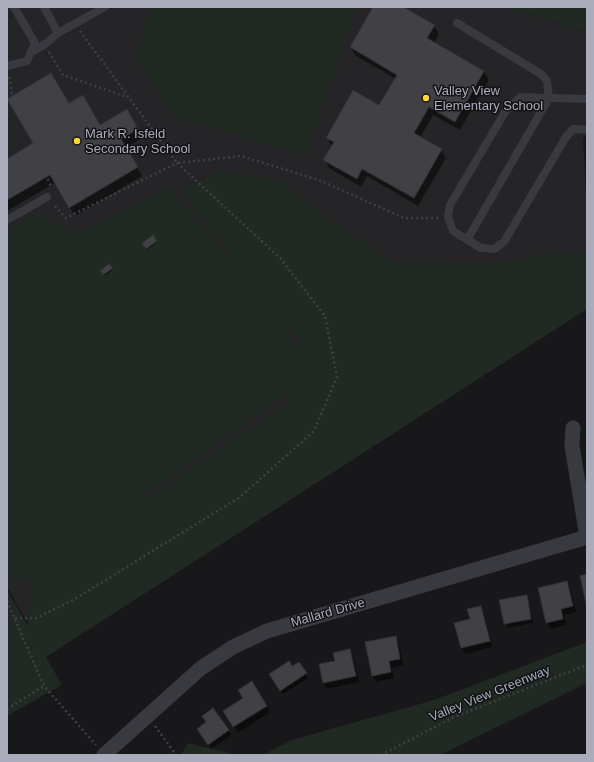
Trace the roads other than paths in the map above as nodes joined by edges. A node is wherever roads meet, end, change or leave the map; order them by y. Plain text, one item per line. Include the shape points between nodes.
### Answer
1 (14, 7) edge
2 (44, 7) edge
3 (100, 8) edge
4 (457, 23) dead end
5 (58, 32) junction
6 (30, 53) junction
7 (8, 66) edge
8 (549, 98) junction
9 (587, 99) edge
10 (587, 130) edge
11 (47, 197) road end
12 (7, 220) edge
13 (467, 240) junction
14 (573, 428) dead end
15 (587, 537) edge
16 (104, 755) edge

1 - 6 lane via 35,43
2 - 5 lane
3 - 5 lane
4 - 8 lane via 541,74 547,81
5 - 6 lane
6 - 7 lane via 27,61
8 - 9 lane
8 - 13 lane
8 - 13 lane via 520,97 505,112 450,206 448,217 453,231
10 - 13 lane via 573,129 566,137 504,242 494,249 480,248
11 - 12 lane
14 - 15 street via 572,446
15 - 16 street, Mallard Drive via 267,631 233,647 201,668

